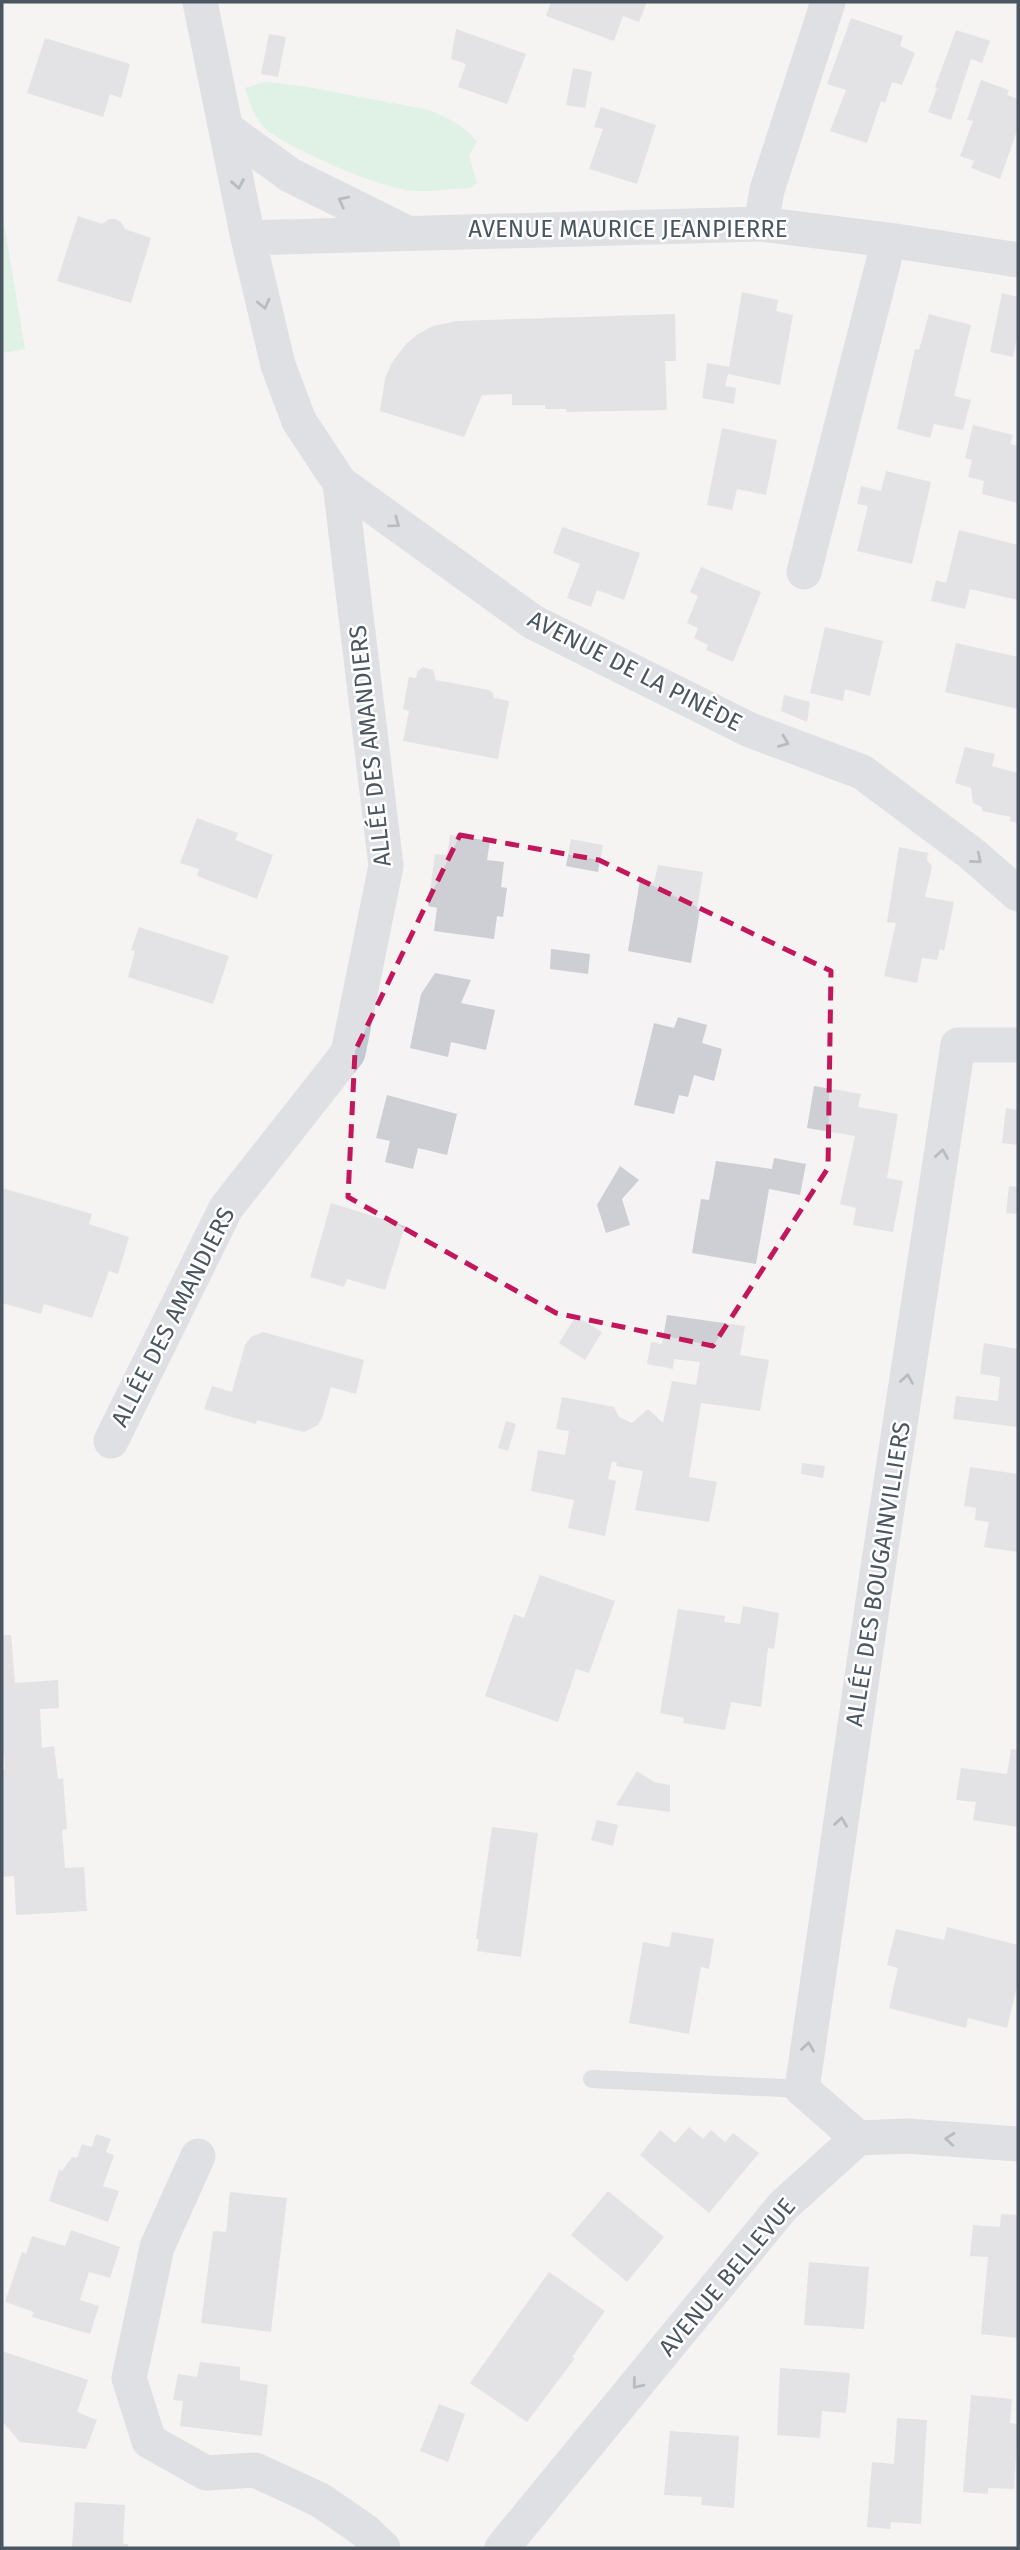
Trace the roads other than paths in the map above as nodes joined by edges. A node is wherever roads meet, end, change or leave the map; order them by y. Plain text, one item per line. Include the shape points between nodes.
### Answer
1 (200, 2) edge
2 (828, 2) edge
3 (228, 130) junction
4 (761, 224) junction
5 (404, 232) junction
6 (248, 238) junction
7 (889, 240) junction
8 (1018, 261) edge
9 (340, 483) junction
10 (804, 572) dead end
11 (1018, 894) edge
12 (1018, 1045) edge
13 (111, 1441) dead end
14 (592, 2079) dead end
15 (802, 2089) junction
16 (858, 2138) junction
17 (1018, 2144) edge
18 (198, 2156) dead end
19 (383, 2548) edge
20 (502, 2548) edge

1 - 3 street
2 - 4 street via 767,190
5 -> 3 street, AVENUE MAURICE JEANPIERRE via 290,175
3 -> 6 street
4 - 5 street, AVENUE MAURICE JEANPIERRE
4 - 7 street, AVENUE MAURICE JEANPIERRE
5 - 6 street, AVENUE MAURICE JEANPIERRE
6 -> 9 street, AVENUE DE LA PINÈDE via 278,365 299,421
7 - 8 street, AVENUE MAURICE JEANPIERRE
7 - 10 street
9 -> 11 street, AVENUE DE LA PINÈDE via 533,622 750,730 862,772
9 - 13 street, ALLÉE DES AMANDIERS via 386,866 348,1053 226,1208
15 -> 12 street, ALLÉE DES BOUGAINVILLIERS via 958,1045
14 - 15 lane
15 - 16 street
17 -> 16 street via 908,2136
16 -> 20 street, AVENUE BELLEVUE via 783,2206
18 - 19 street via 157,2247 129,2378 149,2441 206,2473 255,2470 320,2500

